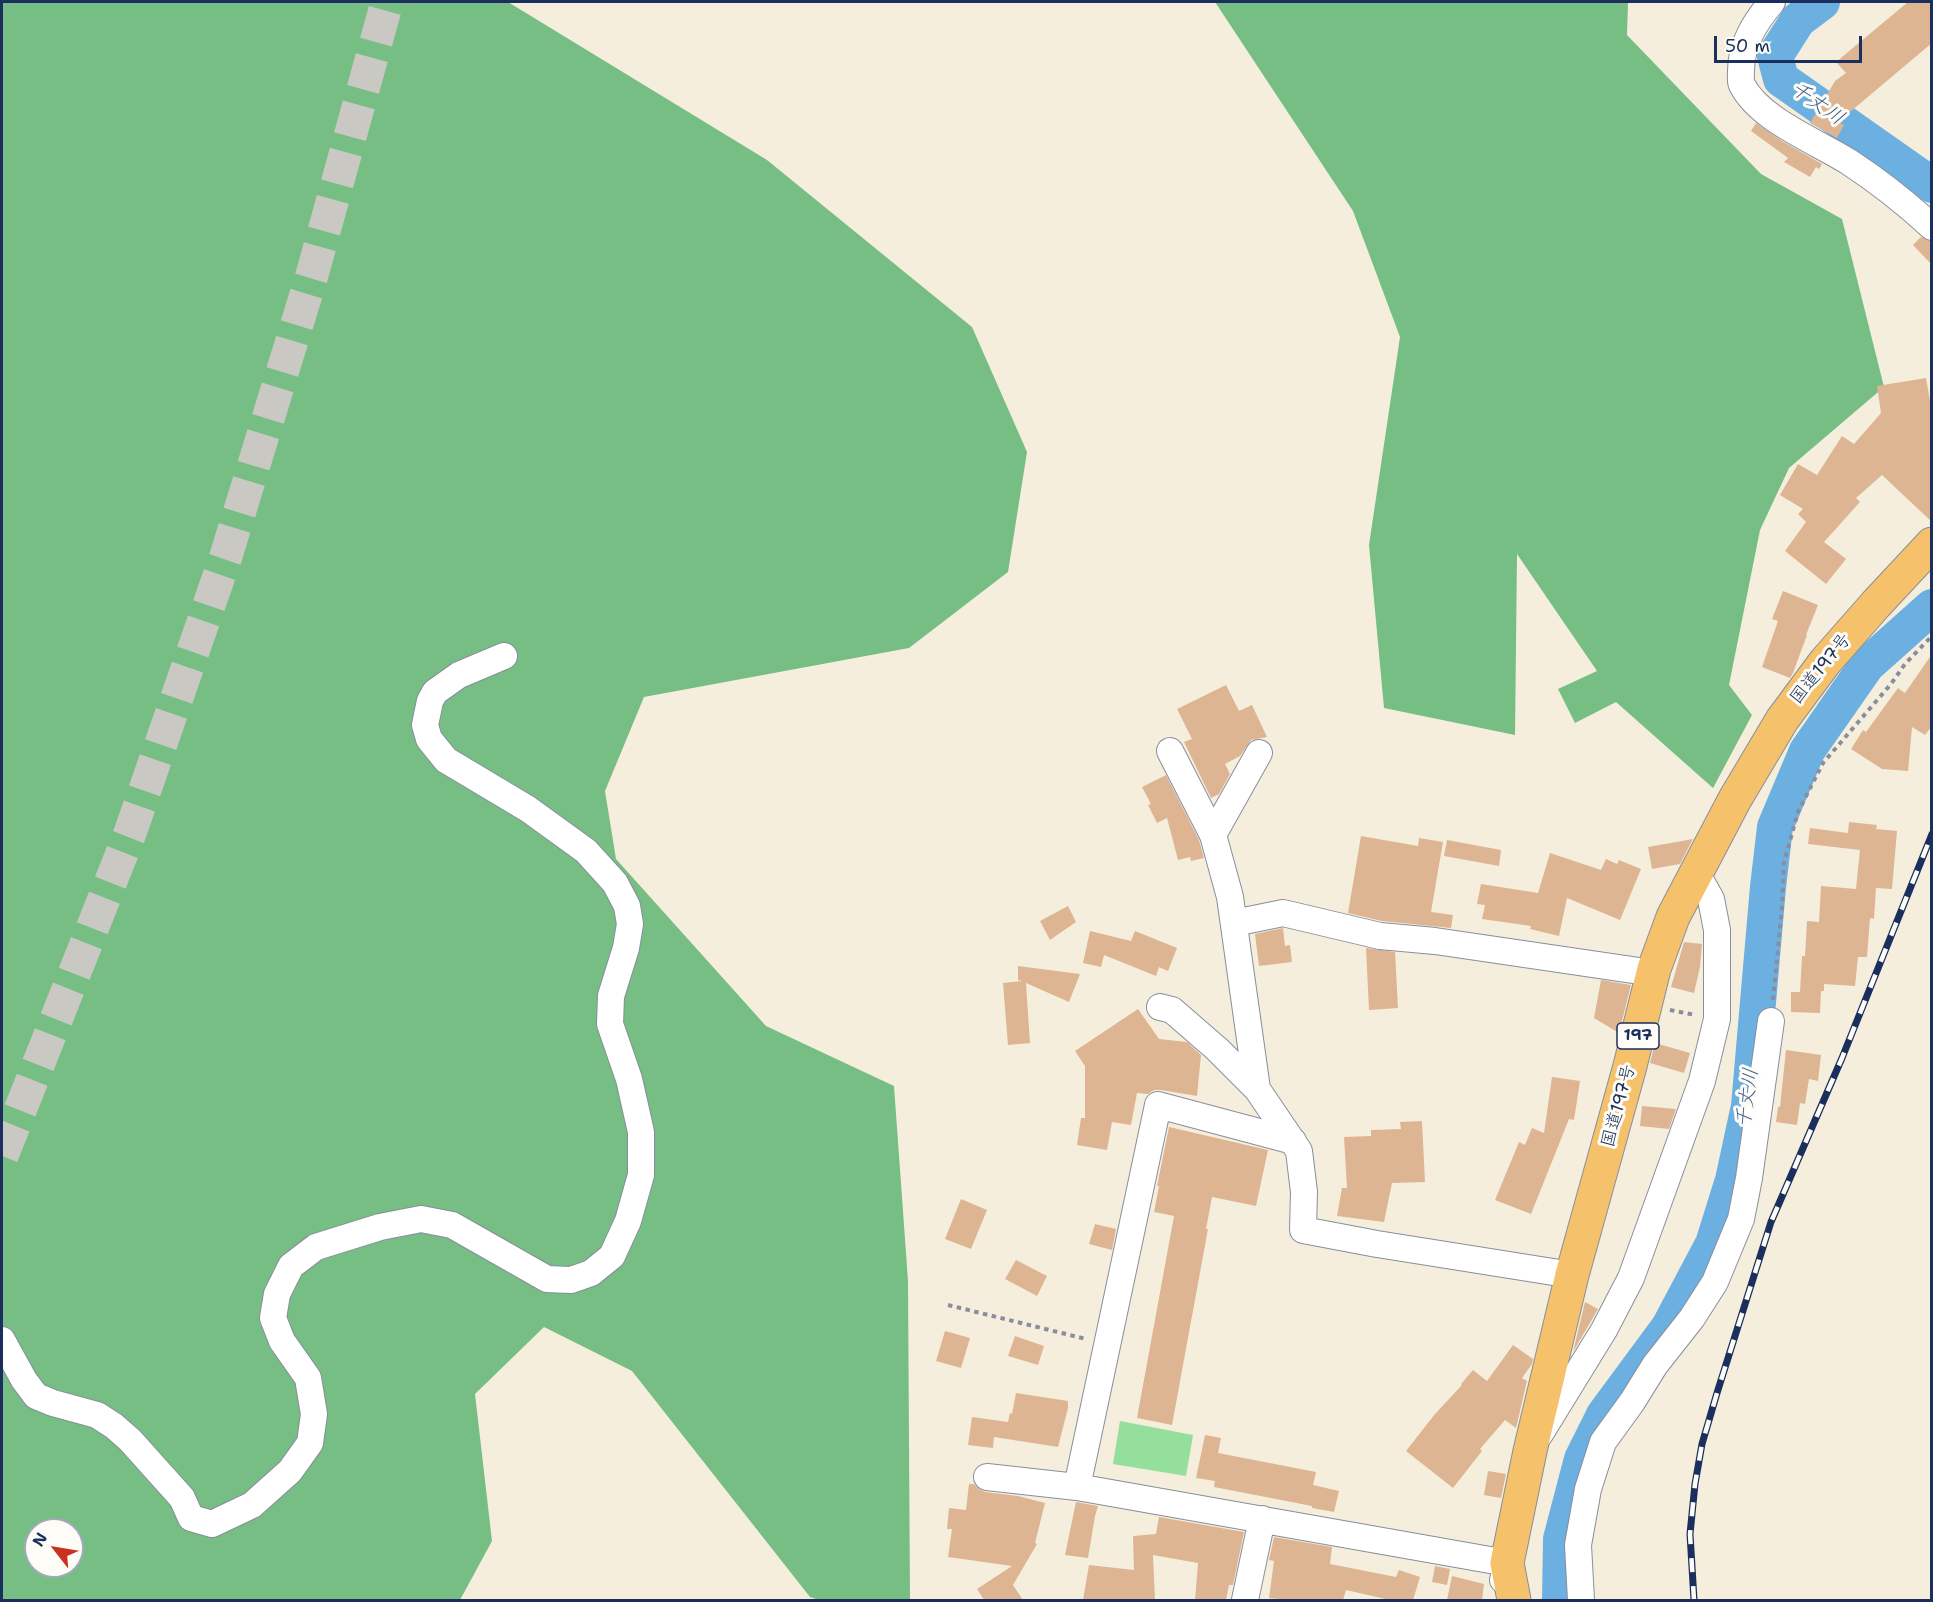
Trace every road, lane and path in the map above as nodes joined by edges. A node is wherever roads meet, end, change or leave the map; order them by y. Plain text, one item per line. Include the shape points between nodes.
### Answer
1 (1772, 2) edge
2 (1932, 227) edge
3 (1932, 544) edge
4 (1932, 636) edge
5 (504, 656) dead end
6 (1170, 751) dead end
7 (1259, 753) dead end
8 (1213, 835) junction
9 (1697, 874) junction
10 (1234, 923) junction
11 (1653, 973) junction
12 (1645, 1006) junction
13 (1160, 1007) dead end
14 (1717, 1019) junction
15 (1771, 1021) joint
16 (1257, 1089) junction
17 (1293, 1141) junction
18 (1572, 1275) junction
19 (948, 1305) dead end
20 (2, 1340) edge
21 (1107, 1344) junction
22 (1530, 1451) junction
23 (987, 1477) dead end
24 (1077, 1487) junction
25 (1262, 1520) junction
26 (1508, 1563) junction
27 (1245, 1600) edge
28 (1499, 1600) edge
29 (1514, 1600) edge
30 (1581, 1600) edge

1 - 2 street via 1748,38 1741,60 1740,83 1761,109 1848,162
3 - 9 highway, 国道197号 / 197 via 1825,662 1782,720
4 - 15 path via 1823,763 1798,812 1784,862
5 - 20 street via 459,675 435,692 425,725 429,739 446,760 528,809 586,850 615,882 627,906 630,924 611,996 610,1024 629,1079 641,1132 641,1175 628,1221 612,1256 591,1273 571,1280 548,1279 452,1226 421,1219 315,1247 291,1266 277,1294 273,1318 282,1341 308,1378 314,1414 310,1443 290,1471 252,1505 212,1524 191,1518 182,1498 114,1426 97,1415 36,1396
6 - 8 street
7 - 8 street
8 - 10 street
9 - 11 highway, 国道197号 / 197 via 1673,917
9 - 14 street via 1711,899 1717,930
10 - 11 street via 1283,913 1380,936
10 - 16 street
11 - 12 highway, 国道197号 / 197
12 - 14 path
12 - 18 highway, 国道197号 / 197
13 - 16 street via 1172,1010
14 - 22 street via 1702,1081 1631,1278
15 - 30 street via 1741,1219 1715,1282 1603,1442 1588,1489 1578,1545
16 - 17 street
17 - 18 street via 1299,1151 1303,1182 1303,1230
17 - 21 street via 1158,1105
18 - 22 highway, 国道197号 / 197
19 - 21 path
21 - 24 street
22 - 26 highway, 国道197号 / 197
23 - 24 street
24 - 25 street
25 - 26 street
25 - 27 street
26 - 28 street
26 - 29 highway, 国道197号 / 197

